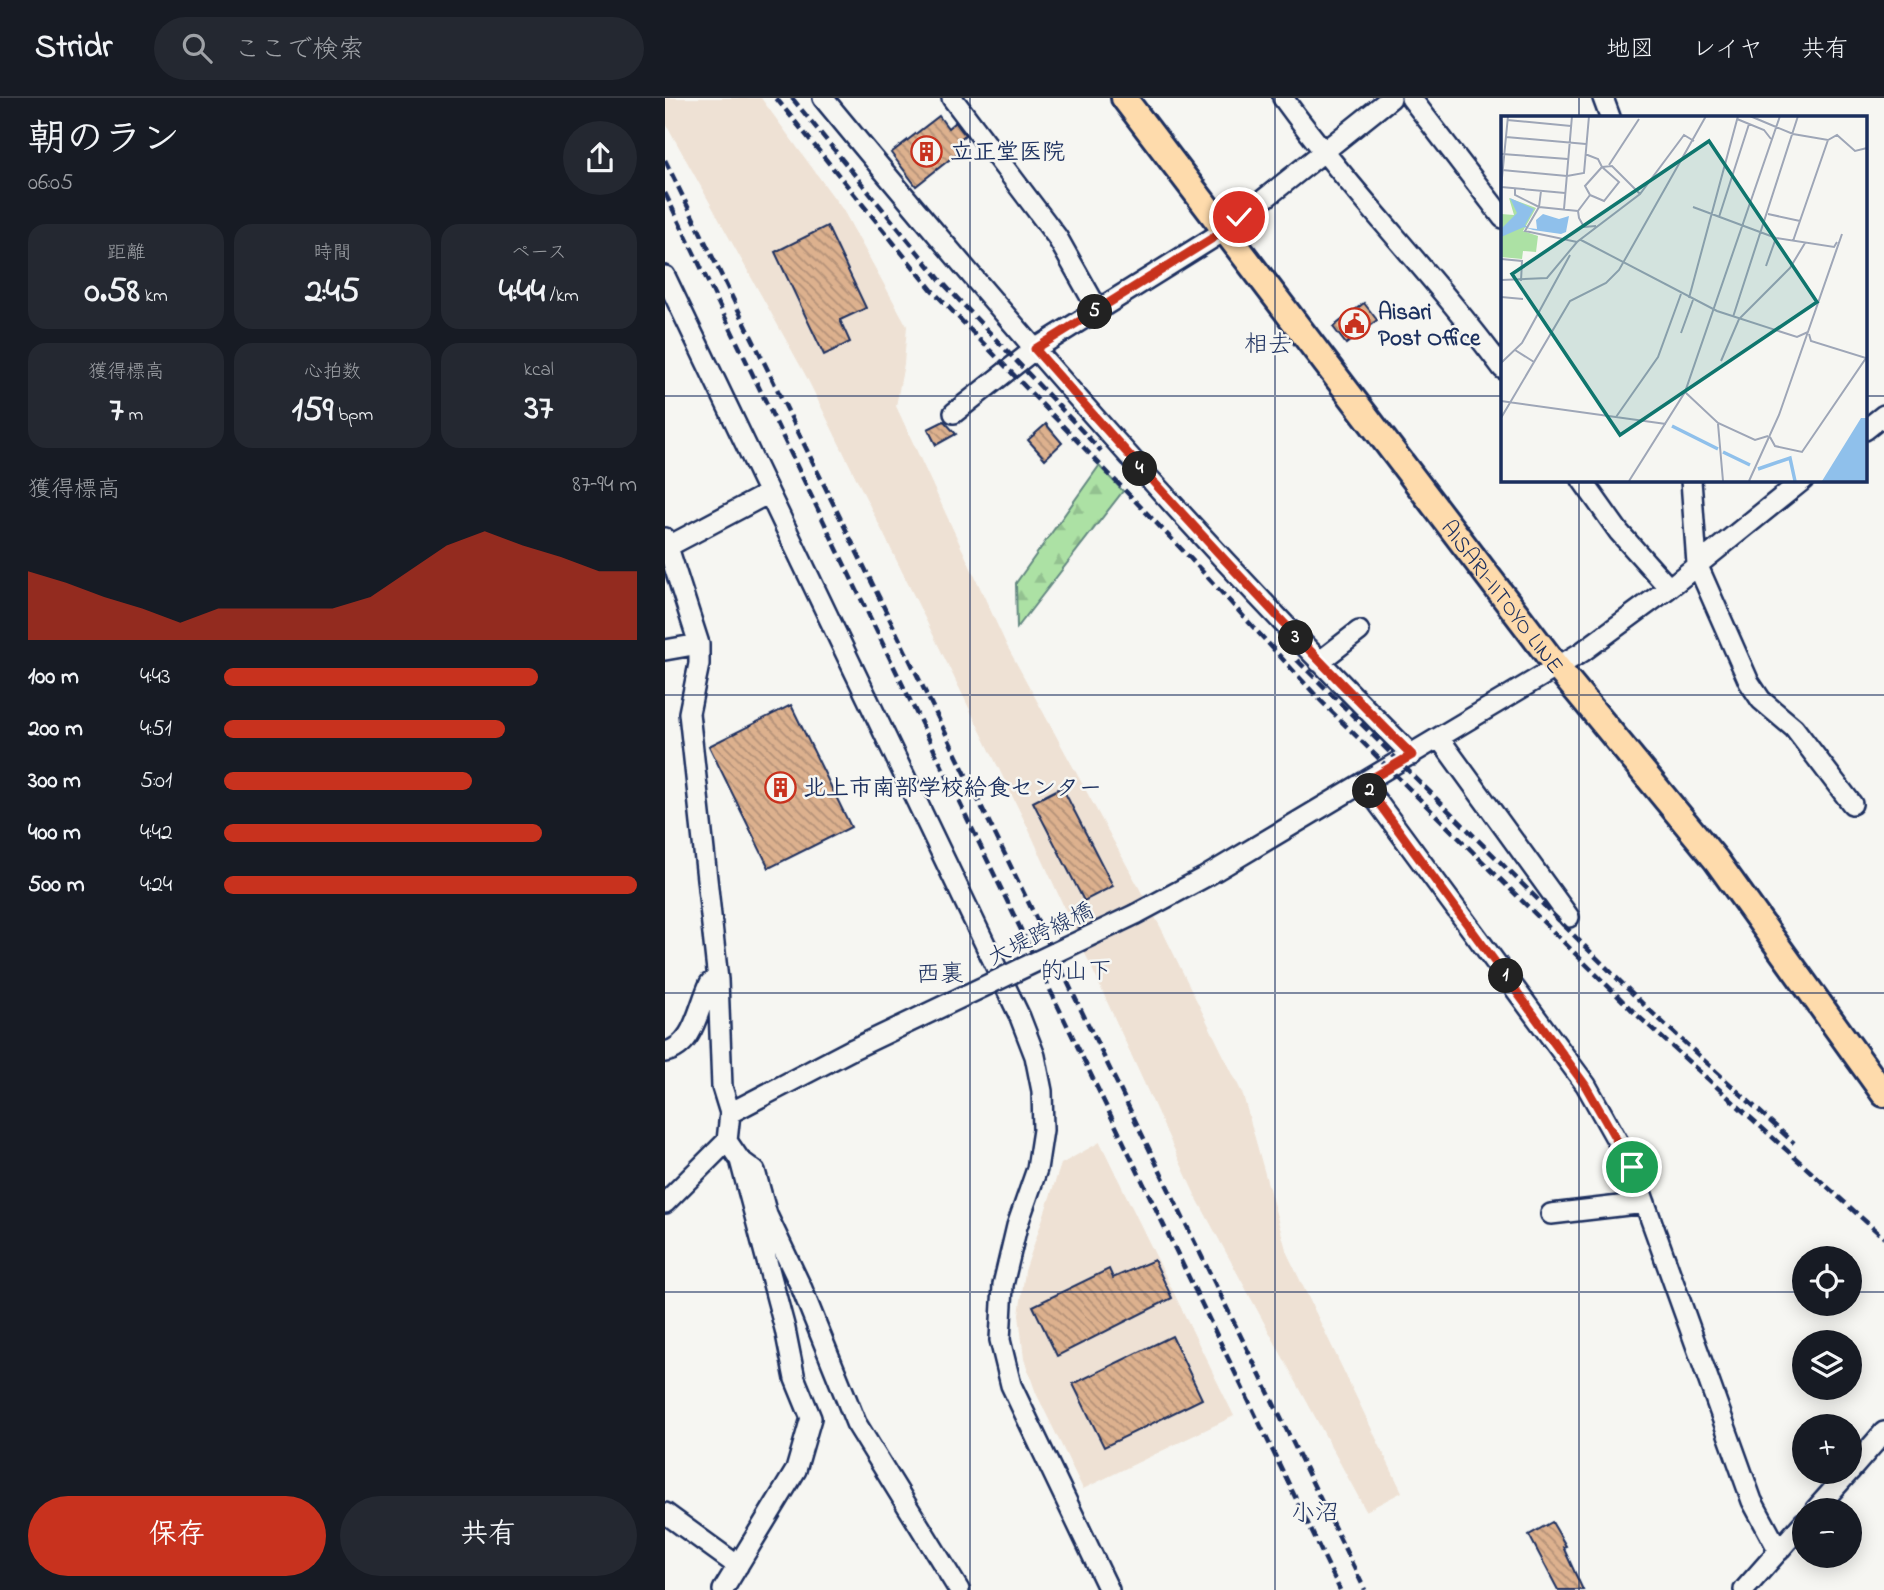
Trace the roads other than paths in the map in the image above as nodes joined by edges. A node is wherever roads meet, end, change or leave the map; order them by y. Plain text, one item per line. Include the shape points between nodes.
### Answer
1 (823, 98) edge
2 (952, 98) edge
3 (1123, 98) edge
4 (1283, 98) edge
5 (1391, 98) edge
6 (1411, 98) edge
7 (1603, 98) edge
8 (1610, 116) edge
9 (1323, 154) junction
10 (1501, 215) edge
11 (1224, 231) junction
12 (665, 276) edge
13 (1098, 310) junction
14 (1035, 349) junction
15 (1501, 366) edge
16 (954, 413) dead end
17 (1884, 415) edge
18 (1867, 428) edge
19 (1583, 481) edge
20 (1691, 481) edge
21 (1802, 481) edge
22 (769, 493) junction
23 (666, 542) edge
24 (1697, 564) junction
25 (1669, 588) junction
26 (1359, 631) dead end
27 (699, 644) junction
28 (665, 650) edge
29 (1319, 662) junction
30 (1557, 667) junction
31 (1439, 738) junction
32 (1412, 755) junction
33 (1364, 783) junction
34 (1852, 804) dead end
35 (1569, 917) dead end
36 (718, 980) junction
37 (665, 1052) edge
38 (1884, 1094) edge
39 (730, 1113) junction
40 (727, 1141) junction
41 (740, 1160) junction
42 (665, 1203) edge
43 (1645, 1203) junction
44 (1551, 1214) dead end
45 (1884, 1432) edge
46 (1862, 1457) edge
47 (1838, 1484) edge
48 (1825, 1498) edge
49 (665, 1513) edge
50 (1792, 1536) edge
51 (1779, 1551) junction
52 (739, 1566) junction
53 (723, 1590) edge
54 (958, 1590) edge
55 (1109, 1590) edge
56 (1744, 1590) edge

1 - 14 street
2 - 13 street via 1057,237
3 - 11 main road, AISARI-IITOYO LINE
4 - 9 street
5 - 9 street
6 - 10 street
7 - 8 street
9 - 11 street
9 - 15 street via 1471,325
11 - 13 street
11 - 30 main road, AISARI-IITOYO LINE
12 - 22 street
13 - 14 street
14 - 16 street
14 - 29 street
17 - 18 street
19 - 25 street via 1619,532
20 - 24 street
21 - 24 street, 大堤跨線橋
22 - 23 street
22 - 55 street via 1035,1056 1043,1130 1037,1169 1003,1285 1000,1340 1011,1385
23 - 27 street
24 - 25 street, 大堤跨線橋
24 - 34 street via 1749,682 1761,700 1794,727
25 - 30 street, 大堤跨線橋
26 - 29 street
27 - 28 street
27 - 36 street via 689,713
29 - 32 street
30 - 31 street, 大堤跨線橋
30 - 38 main road, AISARI-IITOYO LINE via 1716,860
31 - 32 street, 大堤跨線橋
31 - 35 street
32 - 33 street, 大堤跨線橋
33 - 39 street, 大堤跨線橋, bridge via 1136,914
33 - 43 street via 1585,1085 1626,1156
36 - 37 street via 710,983 687,1039 676,1050
36 - 39 street via 722,1087
39 - 40 street
40 - 41 street
40 - 42 street
41 - 52 street via 795,1379 811,1418 796,1470
41 - 54 street via 755,1171 767,1215 856,1423
43 - 44 street
43 - 51 street via 1752,1501
45 - 46 street
47 - 48 street
49 - 52 street
50 - 51 street
51 - 56 street
52 - 53 street

